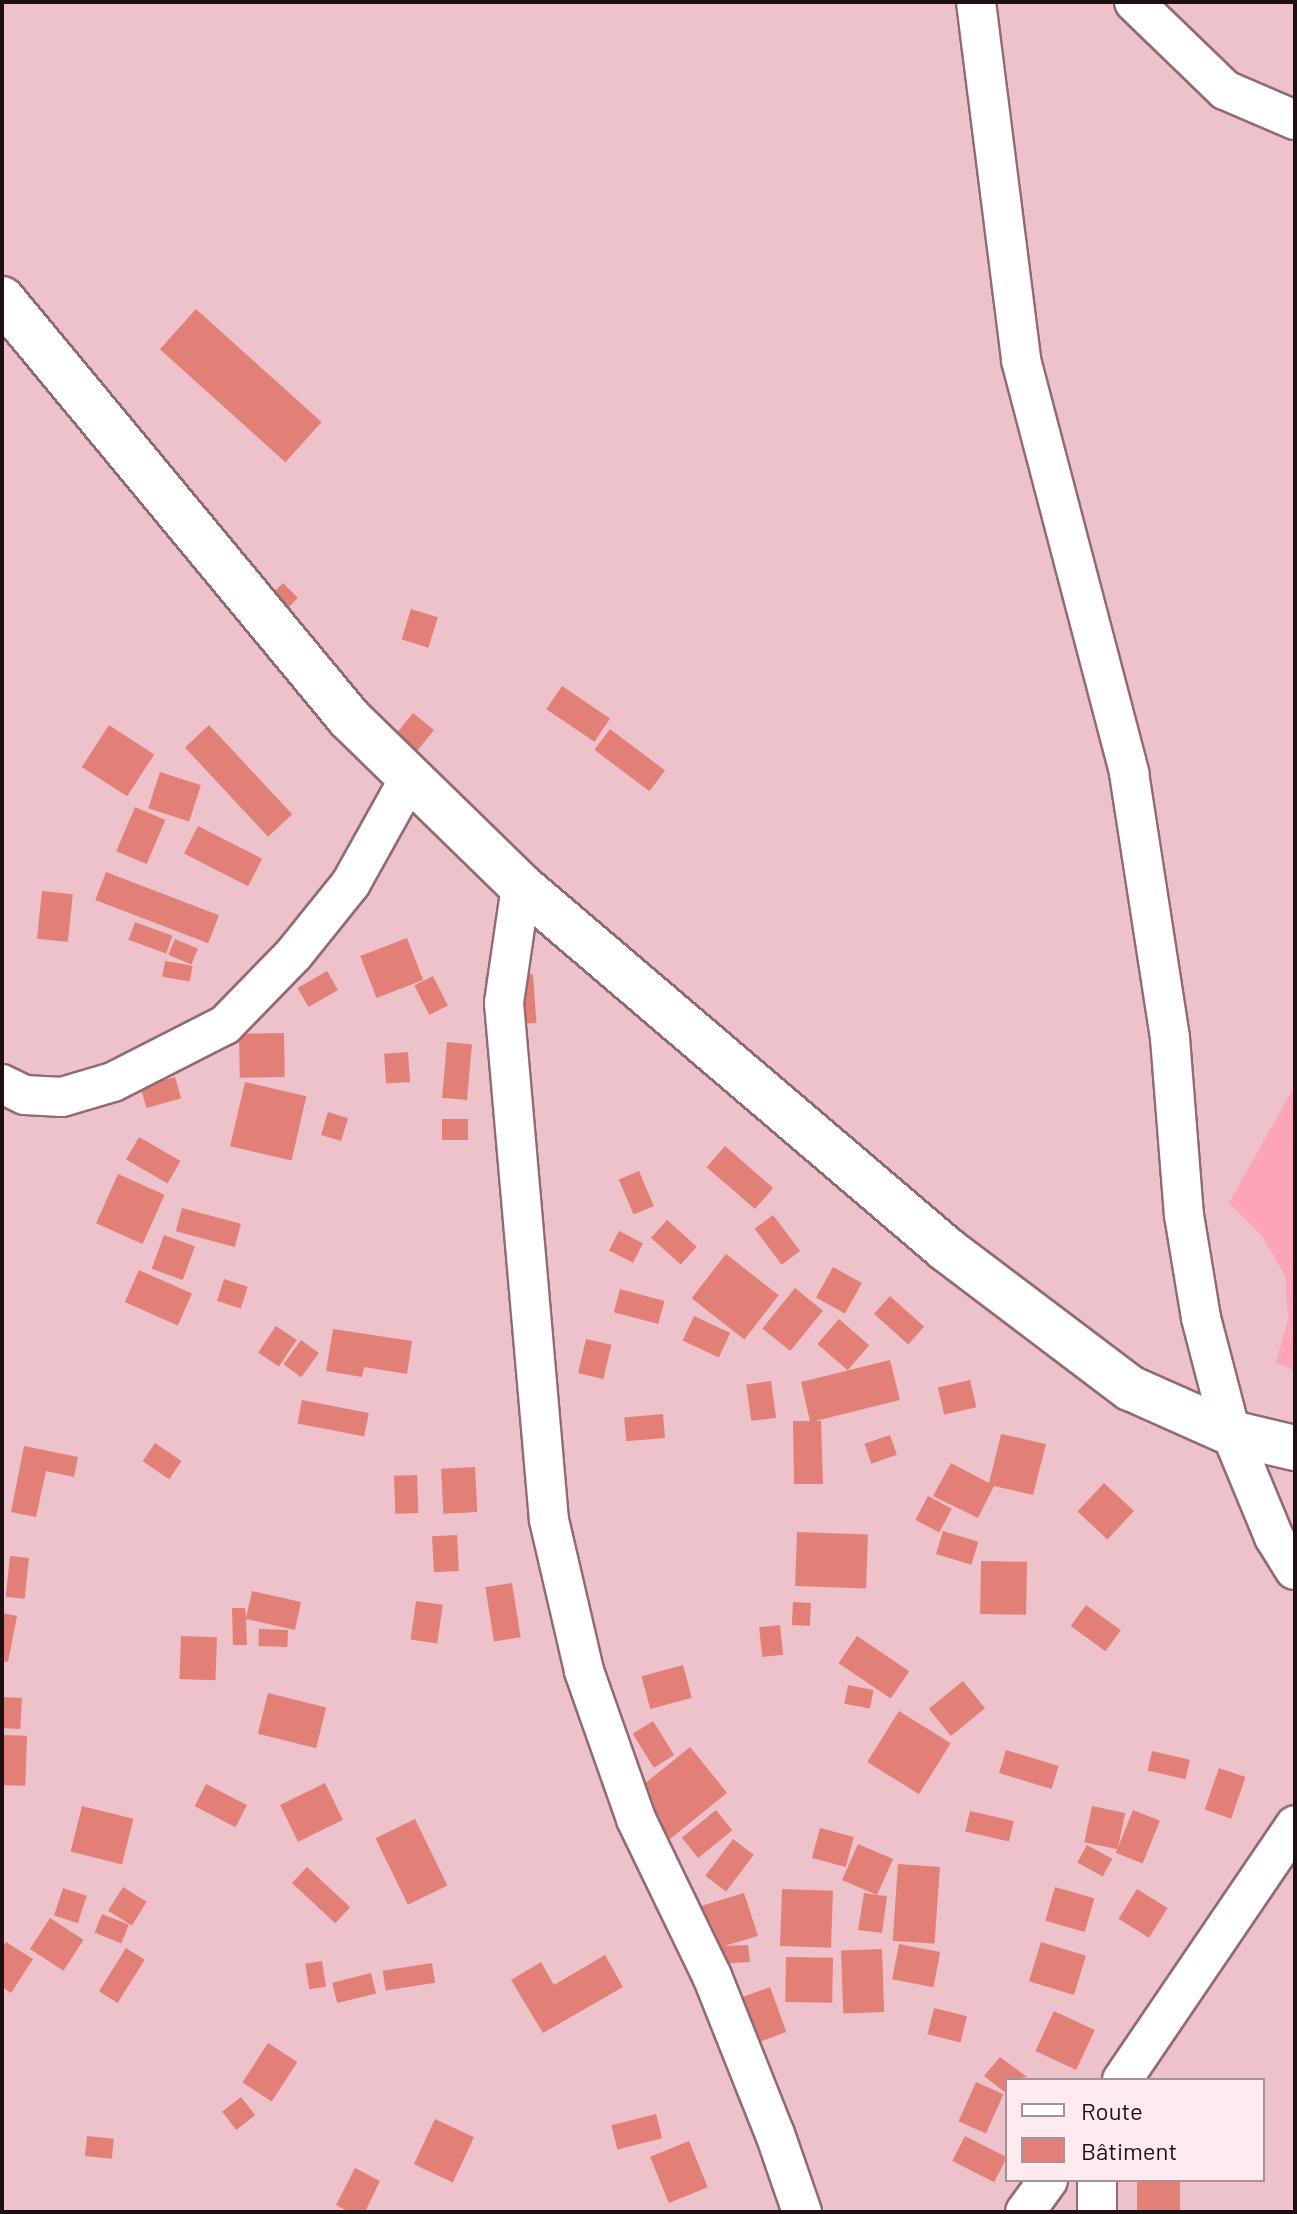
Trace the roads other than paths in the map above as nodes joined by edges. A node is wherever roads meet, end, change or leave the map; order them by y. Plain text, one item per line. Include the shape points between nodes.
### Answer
1 (976, 2) edge
2 (1134, 2) edge
3 (1295, 120) edge
4 (2, 299) edge
5 (410, 777) junction
6 (521, 886) junction
7 (2, 1084) edge
8 (1231, 1433) junction
9 (1295, 1448) edge
10 (1295, 1570) edge
11 (1295, 1825) edge
12 (1123, 2078) edge
13 (1047, 2182) edge
14 (1097, 2182) edge
15 (802, 2212) edge
16 (1025, 2212) edge
17 (1097, 2212) edge

1 - 8 street via 1021,360 1129,773 1170,1038 1184,1215 1201,1318
2 - 3 street via 1225,90
4 - 5 main road via 349,718
5 - 6 main road
5 - 7 street via 351,883 294,954 225,1025 113,1082 62,1097 25,1095
6 - 8 main road via 946,1249 1130,1388
6 - 15 street via 504,1003 549,1520 584,1671 636,1819 712,1976
8 - 9 main road
8 - 10 street via 1274,1537
11 - 12 street
13 - 16 street
14 - 17 street

